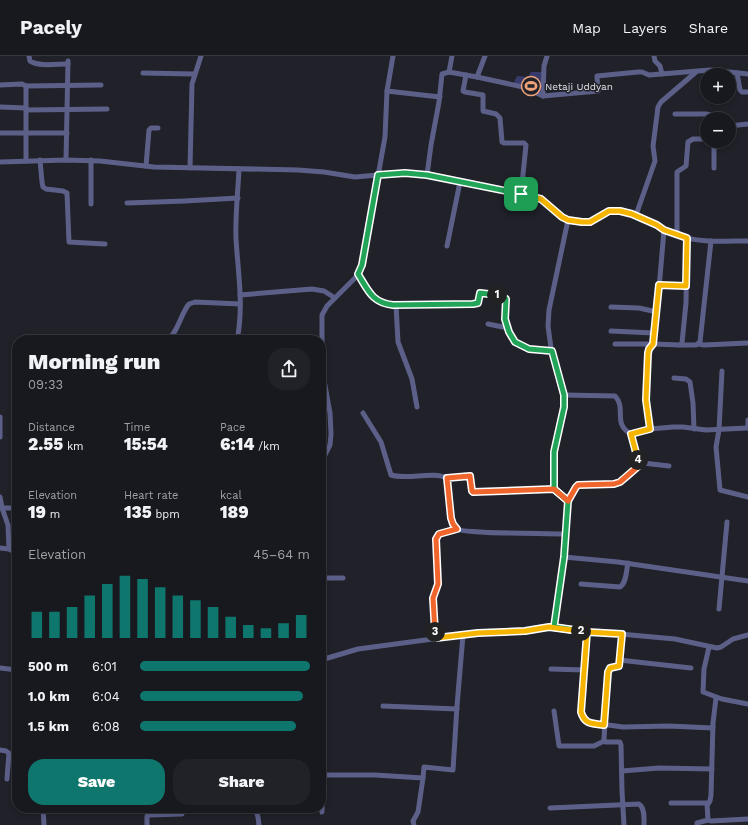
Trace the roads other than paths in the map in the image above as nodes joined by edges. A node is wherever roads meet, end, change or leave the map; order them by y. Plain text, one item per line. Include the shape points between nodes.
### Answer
1 (29, 56) edge
2 (201, 56) edge
3 (393, 56) edge
4 (452, 56) edge
5 (485, 56) edge
6 (546, 56) edge
7 (654, 56) edge
8 (697, 71) junction
9 (449, 72) junction
10 (143, 73) dead end
11 (737, 73) junction
12 (194, 74) junction
13 (662, 74) junction
14 (748, 74) edge
15 (466, 75) junction
16 (477, 77) junction
17 (0, 85) edge
18 (101, 85) dead end
19 (26, 86) junction
20 (68, 86) junction
21 (387, 91) junction
22 (748, 92) edge
23 (543, 96) junction
24 (440, 97) junction
25 (0, 107) edge
26 (26, 108) junction
27 (68, 110) junction
28 (107, 110) dead end
29 (675, 114) dead end
30 (700, 114) edge
31 (748, 124) edge
32 (736, 125) edge
33 (158, 128) dead end
34 (26, 133) junction
35 (67, 133) junction
36 (0, 134) edge
37 (700, 139) edge
38 (714, 148) edge
39 (40, 160) junction
40 (66, 160) junction
41 (91, 160) junction
42 (26, 161) junction
43 (0, 162) edge
44 (146, 166) junction
45 (190, 168) junction
46 (714, 168) dead end
47 (239, 169) junction
48 (378, 175) junction
49 (427, 175) junction
50 (460, 182) junction
51 (521, 194) junction
52 (238, 198) junction
53 (127, 202) dead end
54 (91, 204) dead end
55 (636, 215) junction
56 (568, 220) junction
57 (664, 230) junction
58 (677, 235) junction
59 (687, 238) junction
60 (711, 241) junction
61 (748, 241) edge
62 (105, 244) dead end
63 (447, 246) dead end
64 (358, 274) junction
65 (659, 285) junction
66 (686, 286) junction
67 (240, 295) junction
68 (335, 298) junction
69 (240, 304) junction
70 (396, 305) junction
71 (611, 307) dead end
72 (657, 312) junction
73 (488, 324) dead end
74 (508, 328) junction
75 (611, 331) dead end
76 (654, 333) junction
77 (173, 335) edge
78 (238, 335) edge
79 (321, 335) edge
80 (748, 343) edge
81 (615, 344) dead end
82 (653, 344) junction
83 (698, 344) junction
84 (680, 346) junction
85 (552, 351) junction
86 (722, 371) dead end
87 (674, 378) dead end
88 (326, 391) edge
89 (564, 395) junction
90 (417, 407) dead end
91 (363, 412) dead end
92 (0, 417) edge
93 (748, 420) edge
94 (748, 428) edge
95 (650, 429) junction
96 (694, 429) junction
97 (719, 430) junction
98 (631, 434) junction
99 (0, 437) edge
100 (326, 453) edge
101 (642, 463) junction
102 (669, 466) dead end
103 (447, 478) junction
104 (554, 489) junction
105 (0, 497) edge
106 (748, 497) edge
107 (568, 501) junction
108 (2, 508) junction
109 (12, 508) edge
110 (3, 518) edge
111 (727, 522) dead end
112 (457, 529) junction
113 (565, 534) junction
114 (0, 548) edge
115 (8, 549) junction
116 (12, 551) edge
117 (564, 557) junction
118 (628, 563) junction
119 (722, 577) junction
120 (326, 578) edge
121 (343, 578) dead end
122 (748, 581) edge
123 (581, 584) dead end
124 (719, 609) dead end
125 (554, 627) junction
126 (587, 632) junction
127 (463, 634) junction
128 (622, 634) junction
129 (748, 636) edge
130 (436, 638) junction
131 (709, 647) junction
132 (326, 659) edge
133 (619, 660) junction
134 (0, 668) edge
135 (691, 668) dead end
136 (12, 669) edge
137 (551, 669) dead end
138 (584, 670) junction
139 (716, 698) junction
140 (748, 704) edge
141 (383, 706) dead end
142 (456, 709) junction
143 (554, 712) dead end
144 (604, 725) junction
145 (713, 728) junction
146 (604, 741) junction
147 (0, 750) edge
148 (712, 769) junction
149 (622, 771) junction
150 (326, 775) edge
151 (423, 778) junction
152 (8, 779) dead end
153 (671, 803) dead end
154 (708, 804) junction
155 (623, 805) junction
156 (550, 808) dead end
157 (43, 813) edge
158 (257, 813) edge
159 (182, 814) dead end
160 (748, 819) edge
161 (708, 820) junction
162 (741, 822) edge
163 (719, 823) edge
164 (44, 825) edge
165 (147, 825) edge
166 (259, 825) edge
167 (414, 825) edge
168 (624, 825) edge
169 (644, 825) edge
170 (697, 825) edge

1 - 20 street via 31,62 43,64 68,62
2 - 12 street
3 - 21 street
4 - 9 street
5 - 16 street
6 - 23 street
7 - 13 street
8 - 11 street via 718,70
8 - 13 street
8 - 55 street via 658,107 653,146 654,165
9 - 15 street
9 - 24 street via 442,74
10 - 12 street
11 - 14 street
11 - 22 street via 740,90
12 - 45 street
13 - 23 street via 649,75 638,72 597,76 598,91
15 - 16 street
15 - 51 street via 463,91 483,95 483,111 496,114 500,118 502,142 526,145
16 - 23 street via 523,87
17 - 19 street
18 - 20 street
19 - 20 street
19 - 26 street
20 - 27 street
21 - 24 street
21 - 48 street via 385,137
24 - 49 street
25 - 26 street
26 - 27 street
26 - 34 street
27 - 28 street
27 - 35 street
29 - 30 street
31 - 32 street
33 - 44 street via 149,130
34 - 35 street
34 - 36 street
34 - 42 street
35 - 40 street
37 - 58 street via 688,142 686,166 677,172
38 - 46 street
39 - 40 street
39 - 42 street
39 - 62 street via 44,187 67,194 69,242
40 - 41 street
41 - 44 street
41 - 54 street
42 - 43 street
44 - 45 street
45 - 47 street
47 - 48 street via 305,170 355,178
47 - 52 street
48 - 49 street
48 - 64 street via 362,265
49 - 50 street
50 - 51 street
50 - 63 street
51 - 56 street via 541,199
52 - 53 street via 185,202
52 - 67 street via 236,220
55 - 56 street via 609,211 590,222
55 - 57 street
56 - 85 street via 549,310 548,334
57 - 58 street
57 - 65 street
58 - 59 street
59 - 60 street
59 - 66 street
60 - 61 street
60 - 83 street via 701,338
64 - 68 street
64 - 70 street via 375,299
65 - 66 street
65 - 72 street
66 - 84 street via 684,339
67 - 68 street via 312,289 324,291
67 - 69 street
68 - 79 street via 323,312
69 - 77 street via 189,304
69 - 78 street
70 - 74 street via 475,304 478,303 481,293 502,296 506,299 505,319
70 - 90 street via 398,342 412,379
71 - 72 street via 639,308
72 - 76 street
73 - 74 street
74 - 85 street via 515,342 524,347
75 - 76 street
76 - 82 street
80 - 83 street
81 - 82 street
82 - 84 street
82 - 95 street via 648,353 646,391
83 - 84 street
85 - 89 street
86 - 97 street
87 - 96 street via 690,382
88 - 100 street via 331,434
89 - 98 street via 615,396 619,401 624,431
89 - 104 street via 564,407 554,452
91 - 103 street via 382,442 391,475
92 - 99 street
93 - 94 street
94 - 97 street
95 - 96 street
95 - 98 street
96 - 97 street
97 - 106 street via 716,447 720,490
98 - 101 street via 637,459
101 - 102 street
101 - 107 street via 620,482 578,485
103 - 104 street via 470,476 473,492
103 - 112 street via 451,518
104 - 107 street
105 - 108 street
107 - 113 street
108 - 109 street
108 - 110 street
110 - 115 street via 8,530
111 - 119 street
112 - 113 street
112 - 130 street via 439,534 436,539 438,584 433,598
113 - 117 street
114 - 115 street
115 - 116 street
117 - 118 street
117 - 125 street
118 - 119 street
118 - 123 street via 625,581 620,587
119 - 122 street
119 - 124 street
120 - 121 street
125 - 126 street
125 - 127 street
126 - 128 street
126 - 138 street
127 - 130 street
127 - 142 street
128 - 131 street via 675,639
128 - 133 street
129 - 131 street via 733,639 721,647
130 - 132 street via 355,650
131 - 139 street via 702,689
133 - 135 street
133 - 144 street via 619,666 610,668 608,672
134 - 136 street
137 - 138 street
138 - 144 street via 581,712 583,719 586,722
139 - 140 street
139 - 145 street
141 - 142 street
142 - 151 street via 453,770 424,767
143 - 146 street via 558,746 594,746
144 - 145 street
144 - 146 street
145 - 148 street
146 - 149 street via 620,742
147 - 152 street via 9,753
148 - 149 street via 659,768
148 - 154 street
149 - 155 street
150 - 151 street
151 - 167 street
153 - 154 street
154 - 161 street
155 - 156 street
155 - 168 street
155 - 169 street via 641,805
157 - 164 street
158 - 166 street
159 - 165 street via 149,815
160 - 162 street
161 - 163 street
161 - 170 street
162 - 163 street

